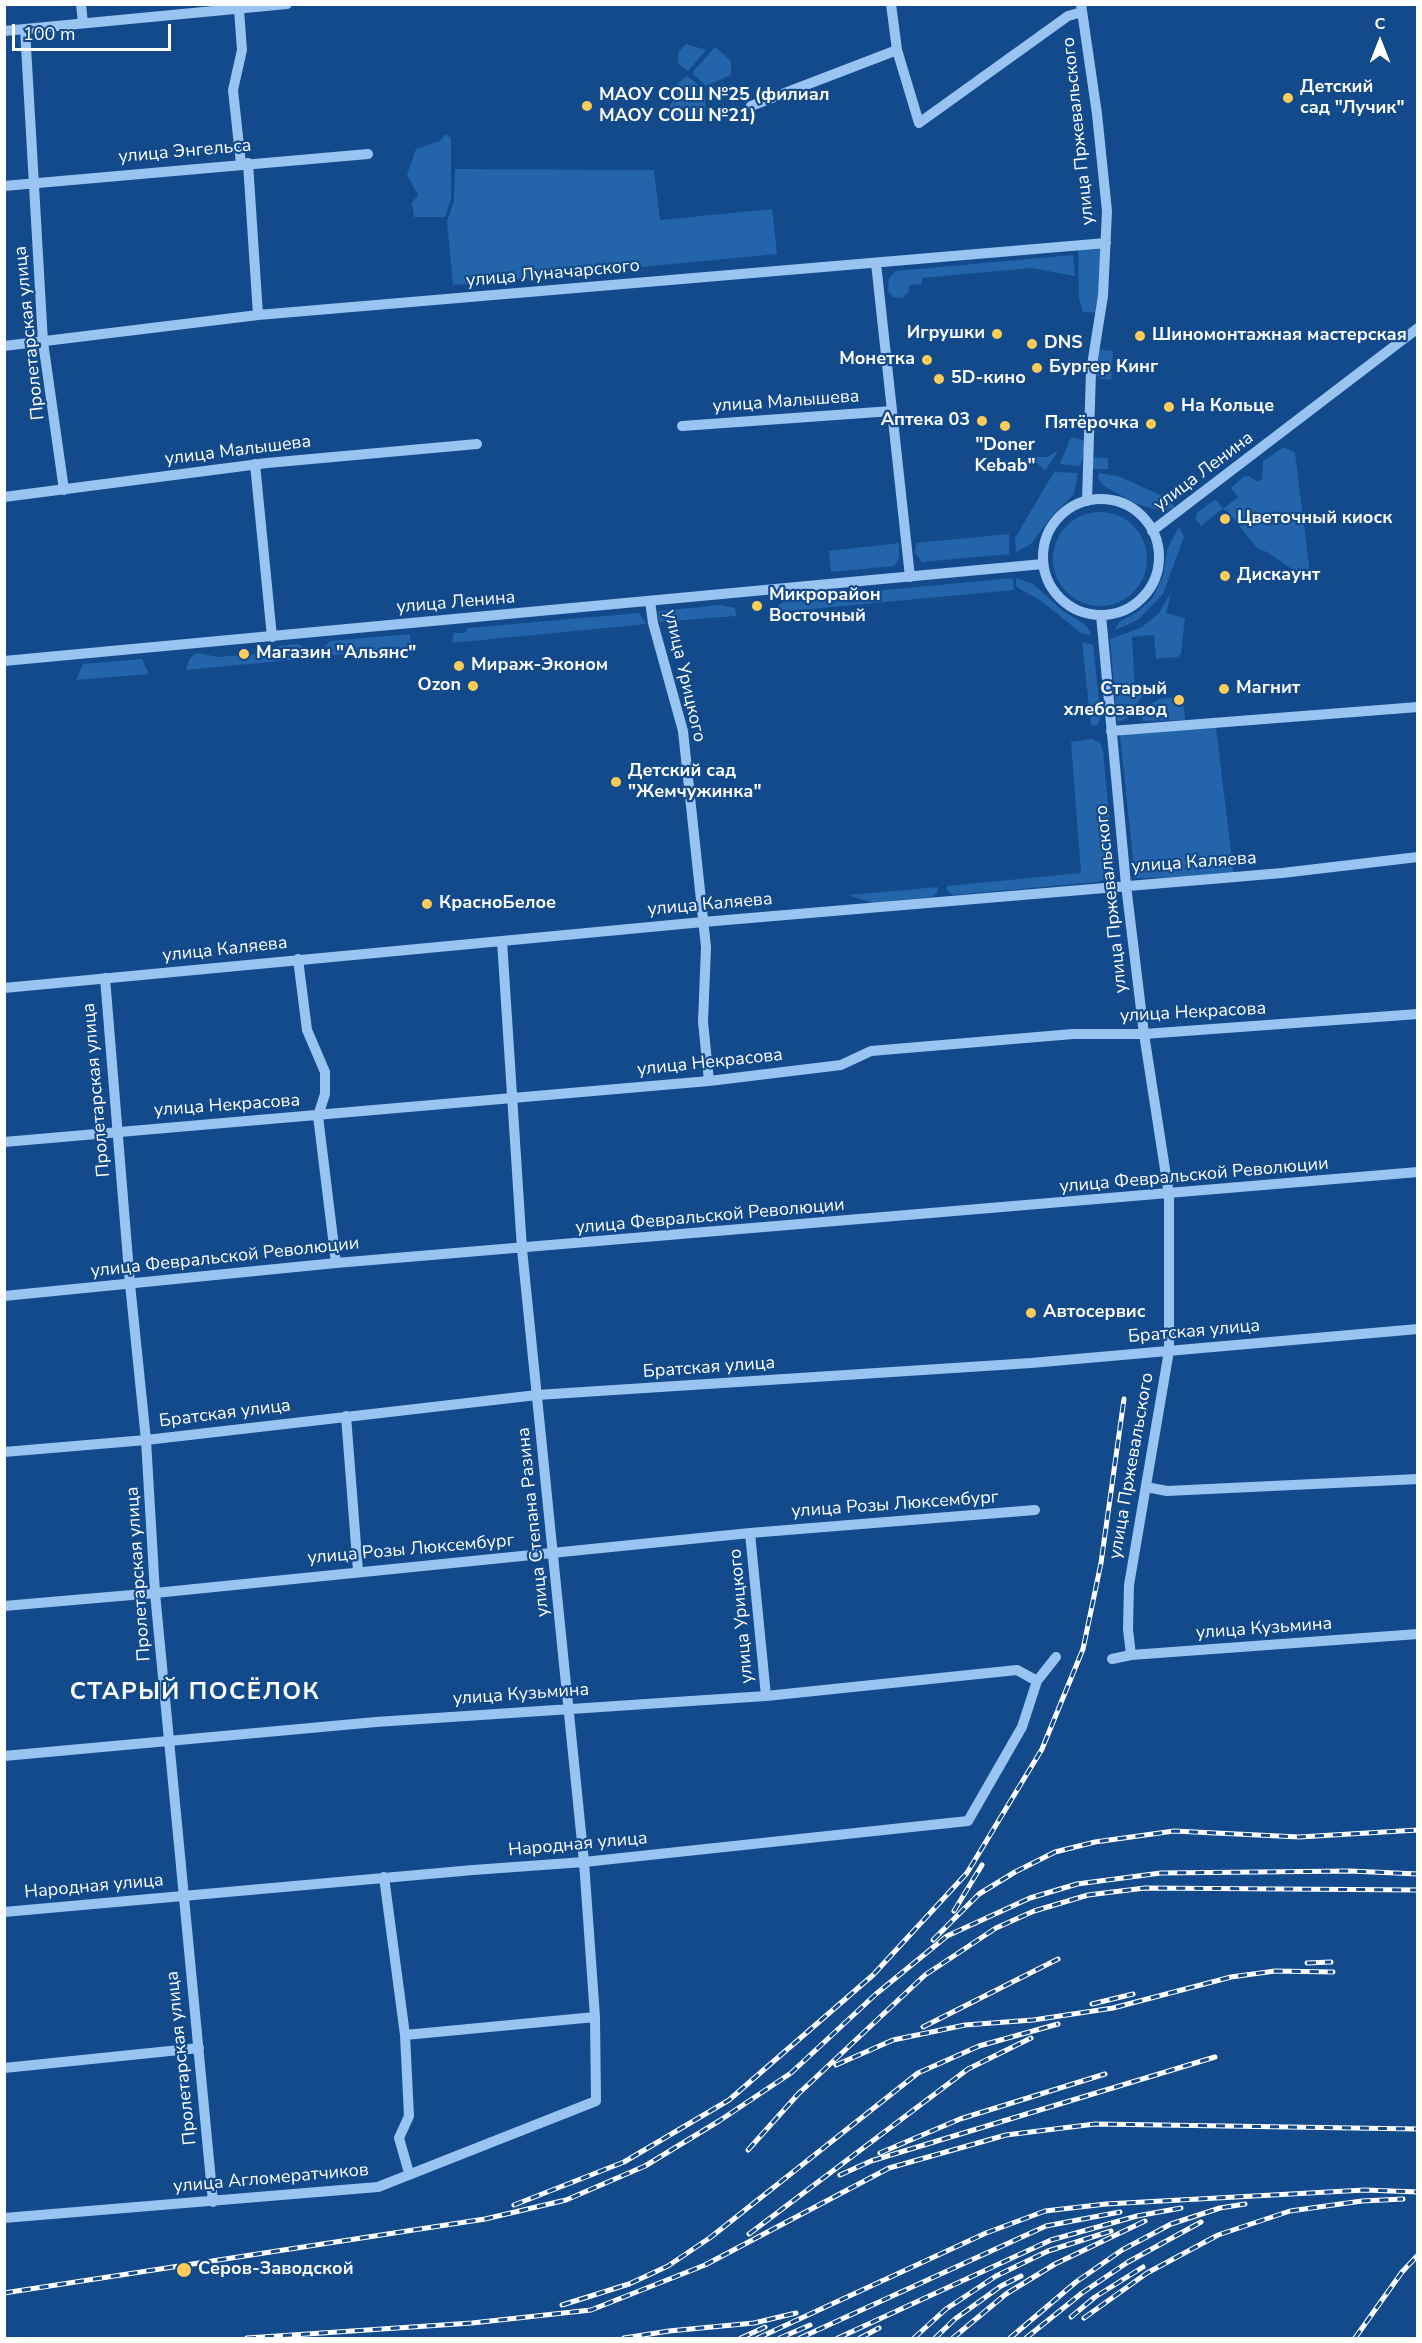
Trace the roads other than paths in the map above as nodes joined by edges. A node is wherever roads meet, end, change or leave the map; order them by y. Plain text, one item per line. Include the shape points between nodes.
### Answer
1 (81, 4) edge
2 (287, 4) edge
3 (891, 4) edge
4 (226, 8) edge
5 (1081, 8) edge
6 (239, 10) junction
7 (82, 23) junction
8 (25, 29) junction
9 (4, 31) edge
10 (897, 50) junction
11 (751, 106) dead end
12 (368, 154) dead end
13 (245, 163) junction
14 (33, 182) junction
15 (4, 186) edge
16 (1106, 243) junction
17 (876, 263) junction
18 (258, 315) junction
19 (1418, 328) edge
20 (43, 342) junction
21 (4, 346) edge
22 (891, 411) junction
23 (682, 426) dead end
24 (477, 444) dead end
25 (255, 464) junction
26 (64, 490) junction
27 (4, 497) edge
28 (1087, 501) junction
29 (1152, 531) junction
30 (1043, 564) junction
31 (910, 577) junction
32 (650, 601) junction
33 (1101, 615) junction
34 (272, 637) junction
35 (4, 661) edge
36 (1418, 707) edge
37 (1111, 731) junction
38 (1418, 856) edge
39 (1126, 885) junction
40 (704, 922) junction
41 (502, 941) junction
42 (298, 959) junction
43 (105, 978) junction
44 (4, 988) edge
45 (1418, 1014) edge
46 (1144, 1034) junction
47 (709, 1081) junction
48 (511, 1098) junction
49 (318, 1116) junction
50 (117, 1130) junction
51 (4, 1142) edge
52 (1418, 1172) edge
53 (1169, 1195) junction
54 (522, 1249) junction
55 (336, 1263) junction
56 (130, 1284) junction
57 (4, 1296) edge
58 (1418, 1329) edge
59 (1168, 1351) junction
60 (537, 1395) junction
61 (345, 1416) junction
62 (146, 1440) junction
63 (4, 1452) edge
64 (1418, 1479) edge
65 (1146, 1487) junction
66 (1035, 1510) dead end
67 (750, 1533) junction
68 (553, 1554) junction
69 (358, 1571) junction
70 (155, 1593) junction
71 (4, 1606) edge
72 (1418, 1634) edge
73 (1131, 1655) junction
74 (1056, 1657) dead end
75 (1112, 1659) dead end
76 (1037, 1681) junction
77 (766, 1696) junction
78 (570, 1707) junction
79 (170, 1743) junction
80 (4, 1756) edge
81 (584, 1862) junction
82 (384, 1877) junction
83 (182, 1896) junction
84 (4, 1912) edge
85 (595, 2018) junction
86 (405, 2035) junction
87 (199, 2048) junction
88 (4, 2068) edge
89 (596, 2101) joint
90 (409, 2173) junction
91 (213, 2202) junction
92 (4, 2218) edge

1 - 7 street
2 - 6 street
3 - 10 street
4 - 6 street
4 - 7 street
5 - 10 street via 919,123
5 - 16 street, улица Пржевальского via 1104,179
6 - 13 street via 242,50 233,90
7 - 8 street
8 - 9 street
8 - 14 street, Пролетарская улица
10 - 11 street
12 - 13 street, улица Энгельса
13 - 14 street, улица Энгельса
13 - 18 street
14 - 15 street, улица Энгельса
14 - 20 street, Пролетарская улица
16 - 17 street, улица Луначарского
16 - 28 street, улица Пржевальского via 1103,296 1091,371
17 - 18 street, улица Луначарского
17 - 22 street
18 - 20 street, улица Луначарского
19 - 29 street, улица Ленина
20 - 21 street, улица Луначарского
20 - 26 street, Пролетарская улица
22 - 23 street, улица Малышева
22 - 31 street
24 - 25 street, улица Малышева
25 - 26 street, улица Малышева
25 - 34 street
26 - 27 street, улица Малышева
28 - 29 street via 1125,505 1141,516
28 - 30 street via 1054,522 1044,544
29 - 33 street via 1159,559 1151,586 1132,607
30 - 31 street, улица Ленина
30 - 33 street via 1049,585 1061,600 1077,611
31 - 32 street, улица Ленина
32 - 34 street, улица Ленина
32 - 40 street, улица Урицкого via 682,731
33 - 37 street, улица Пржевальского
34 - 35 street, улица Ленина
36 - 37 street
37 - 39 street, улица Пржевальского
38 - 39 street, улица Каляева via 1282,873
39 - 40 street, улица Каляева
39 - 46 street, улица Пржевальского
40 - 41 street, улица Каляева
40 - 47 street, улица Урицкого via 703,1022
41 - 42 street, улица Каляева
41 - 48 street, улица Степана Разина
42 - 43 street, улица Каляева
42 - 49 street via 307,1030 325,1072 325,1094
43 - 44 street, улица Каляева
43 - 50 street, Пролетарская улица
45 - 46 street, улица Некрасова
46 - 47 street, улица Некрасова via 1072,1034 871,1051 841,1065
46 - 53 street, улица Пржевальского
47 - 48 street, улица Некрасова
48 - 49 street, улица Некрасова
48 - 54 street, улица Степана Разина
49 - 50 street, улица Некрасова
49 - 55 street
50 - 51 street, улица Некрасова
50 - 56 street, Пролетарская улица
52 - 53 street, улица Февральской Революции
53 - 54 street, улица Февральской Революции
53 - 59 street, улица Пржевальского
54 - 55 street, улица Февральской Революции
54 - 60 street, улица Степана Разина
55 - 56 street, улица Февральской Революции
56 - 57 street, улица Февральской Революции
56 - 62 street, Пролетарская улица
58 - 59 street, Братская улица
59 - 60 street, Братская улица via 1031,1364
59 - 65 street, улица Пржевальского
60 - 61 street, Братская улица
60 - 68 street, улица Степана Разина
61 - 62 street, Братская улица
61 - 69 street
62 - 63 street, Братская улица
62 - 70 street, Пролетарская улица
64 - 65 street via 1167,1491
65 - 73 street, улица Пржевальского via 1129,1585
66 - 67 street, улица Розы Люксембург
67 - 68 street, улица Розы Люксембург
67 - 77 street, улица Урицкого
68 - 69 street, улица Розы Люксембург
68 - 78 street, улица Степана Разина
69 - 70 street, улица Розы Люксембург
70 - 71 street, улица Розы Люксембург
70 - 79 street, Пролетарская улица
72 - 73 street, улица Кузьмина
73 - 75 street, улица Кузьмина
74 - 76 street, Народная улица
76 - 77 street, улица Кузьмина via 1017,1670
76 - 81 street, Народная улица via 1022,1727 968,1821
77 - 78 street, улица Кузьмина
78 - 79 street, улица Кузьмина
78 - 81 street, улица Степана Разина
79 - 80 street, улица Кузьмина
79 - 83 street, Пролетарская улица
81 - 82 street, Народная улица
81 - 85 street, улица Степана Разина
82 - 83 street, Народная улица
82 - 86 street
83 - 84 street, Народная улица
83 - 87 street, Пролетарская улица
85 - 86 street
85 - 89 street, улица Степана Разина
86 - 90 street via 409,2116 399,2138
87 - 88 street
87 - 91 street, Пролетарская улица
89 - 90 street, улица Агломератчиков
90 - 91 street, улица Агломератчиков via 367,2188
91 - 92 street, улица Агломератчиков

